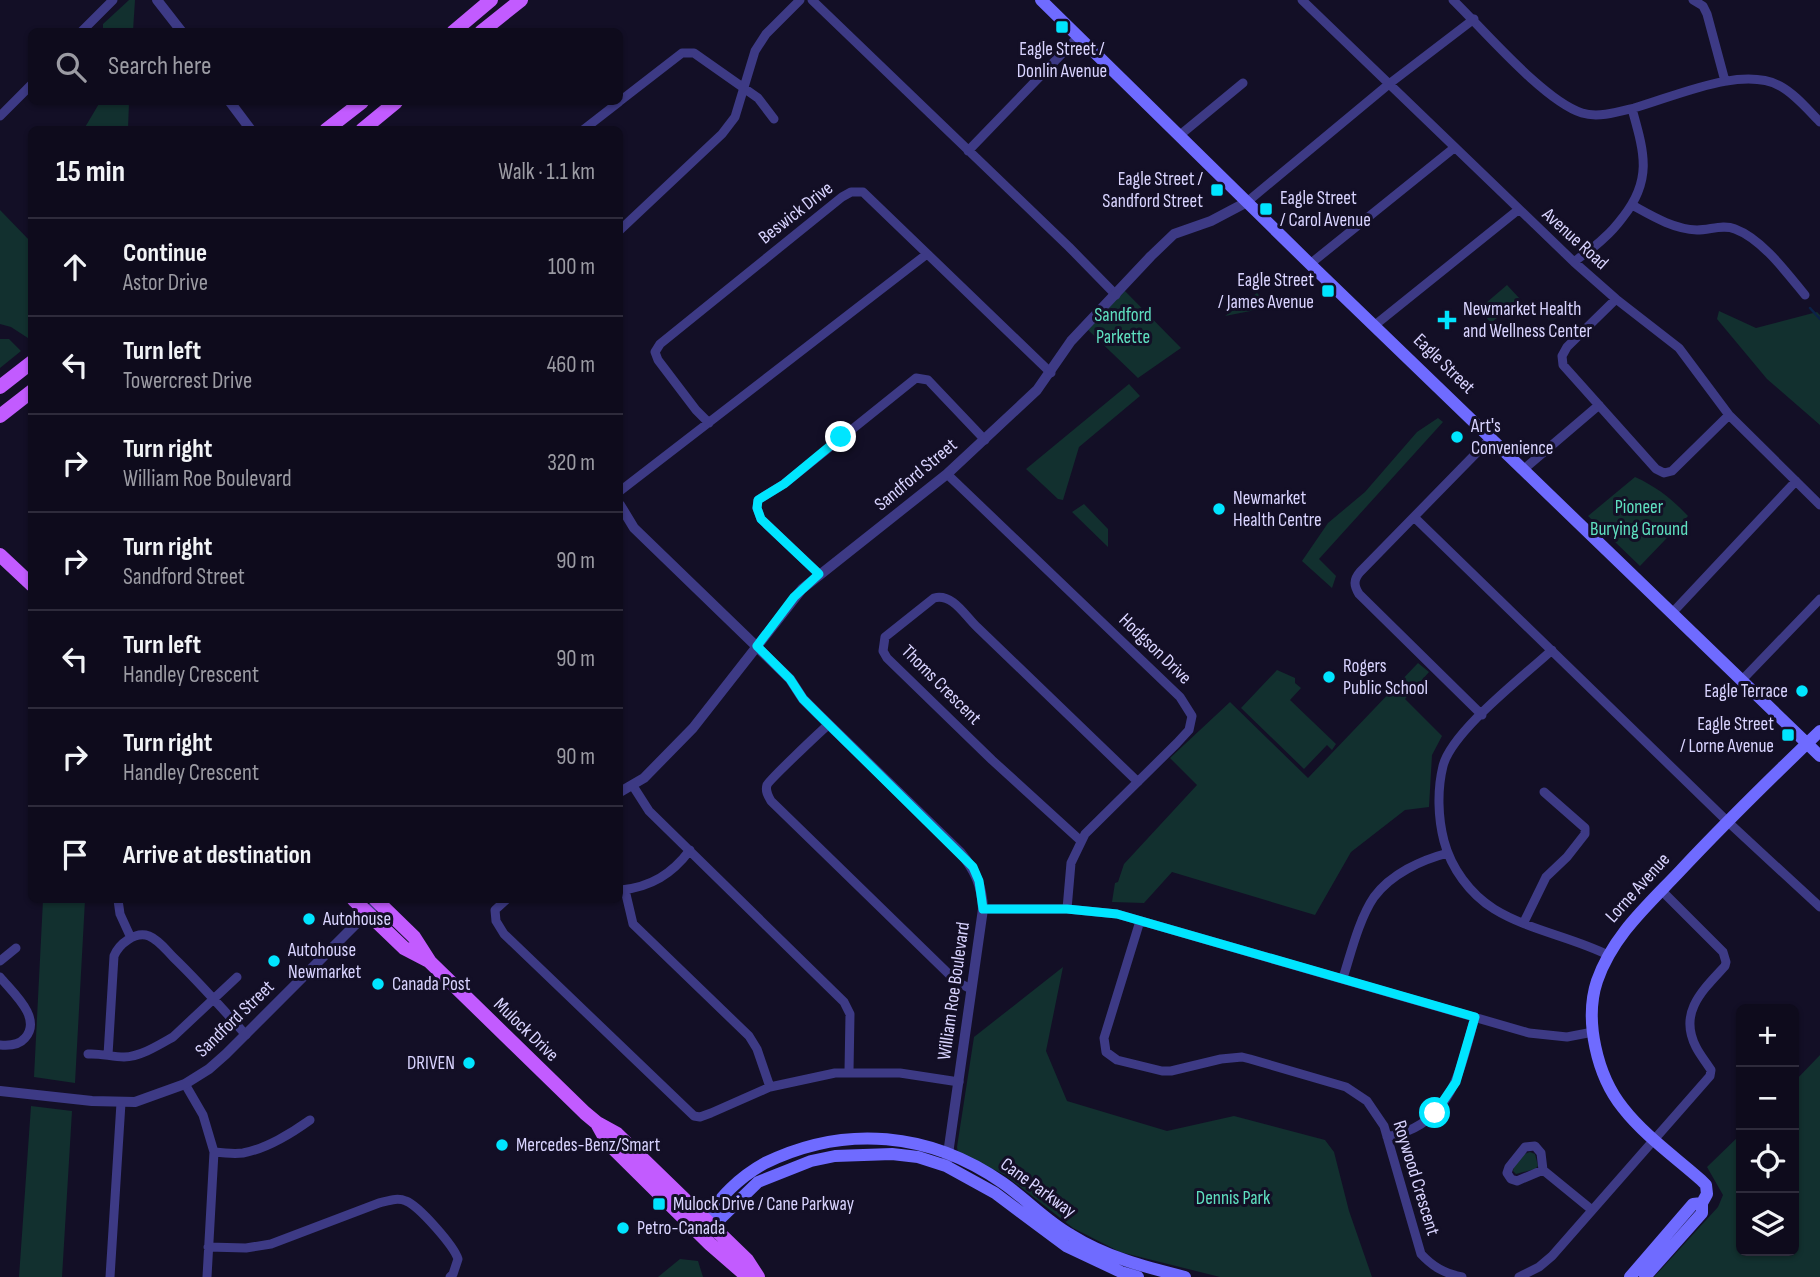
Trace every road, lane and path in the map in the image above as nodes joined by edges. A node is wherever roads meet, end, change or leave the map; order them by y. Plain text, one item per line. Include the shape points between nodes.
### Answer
1 (113, 0) edge
2 (157, 0) edge
3 (491, 0) edge
4 (522, 0) edge
5 (800, 0) edge
6 (812, 0) edge
7 (1041, 0) edge
8 (1302, 0) edge
9 (1453, 0) edge
10 (1693, 0) edge
11 (1474, 19) junction
12 (86, 28) edge
13 (179, 28) edge
14 (458, 28) edge
15 (486, 28) edge
16 (1079, 36) junction
17 (1725, 81) junction
18 (1243, 83) dead end
19 (1389, 85) junction
20 (28, 88) edge
21 (744, 88) junction
22 (623, 98) edge
23 (232, 105) edge
24 (358, 105) edge
25 (392, 105) edge
26 (614, 105) edge
27 (1632, 109) junction
28 (0, 116) edge
29 (774, 119) dead end
30 (1820, 122) edge
31 (248, 126) edge
32 (331, 126) edge
33 (367, 126) edge
34 (588, 126) edge
35 (1180, 135) junction
36 (1454, 148) junction
37 (968, 151) junction
38 (1247, 202) junction
39 (1632, 205) junction
40 (1518, 210) junction
41 (623, 227) edge
42 (927, 254) junction
43 (1574, 262) junction
44 (1310, 264) junction
45 (1116, 295) junction
46 (1805, 295) dead end
47 (1616, 299) junction
48 (1375, 325) junction
49 (28, 365) edge
50 (1051, 373) junction
51 (0, 387) edge
52 (28, 394) edge
53 (1599, 405) junction
54 (1729, 415) junction
55 (0, 416) edge
56 (709, 423) junction
57 (1492, 437) junction
58 (985, 440) junction
59 (1524, 469) junction
60 (947, 474) junction
61 (1796, 481) junction
62 (623, 489) edge
63 (1820, 505) edge
64 (623, 510) edge
65 (1414, 517) junction
66 (0, 555) edge
67 (819, 574) junction
68 (28, 581) edge
69 (1820, 599) edge
70 (1673, 612) junction
71 (757, 646) junction
72 (1552, 650) junction
73 (1742, 680) junction
74 (1482, 715) junction
75 (828, 725) junction
76 (1820, 731) edge
77 (1807, 744) junction
78 (1820, 756) edge
79 (1138, 782) junction
80 (633, 786) junction
81 (623, 791) edge
82 (1545, 792) dead end
83 (1727, 821) junction
84 (1081, 841) junction
85 (690, 850) junction
86 (1448, 853) junction
87 (623, 890) edge
88 (1661, 890) junction
89 (623, 893) edge
90 (118, 903) edge
91 (375, 903) edge
92 (503, 903) edge
93 (1820, 907) edge
94 (983, 909) junction
95 (1067, 909) junction
96 (1140, 921) junction
97 (1524, 922) junction
98 (131, 938) junction
99 (16, 948) dead end
100 (1608, 955) junction
101 (0, 961) edge
102 (0, 977) edge
103 (237, 977) dead end
104 (1343, 978) junction
105 (971, 989) junction
106 (215, 999) junction
107 (1475, 1017) junction
108 (1593, 1032) junction
109 (246, 1035) junction
110 (0, 1045) edge
111 (88, 1054) dead end
112 (108, 1055) junction
113 (849, 1071) junction
114 (959, 1082) junction
115 (186, 1084) junction
116 (769, 1087) junction
117 (0, 1091) edge
118 (121, 1103) junction
119 (310, 1120) dead end
120 (866, 1138) junction
121 (1387, 1138) junction
122 (1653, 1138) junction
123 (214, 1152) junction
124 (867, 1155) junction
125 (948, 1159) junction
126 (1544, 1170) junction
127 (1703, 1203) junction
128 (1592, 1210) junction
129 (704, 1228) junction
130 (208, 1247) junction
131 (110, 1277) edge
132 (207, 1277) edge
133 (450, 1277) edge
134 (748, 1277) edge
135 (758, 1277) edge
136 (1138, 1277) edge
137 (1185, 1277) edge
138 (1462, 1277) edge
139 (1519, 1277) edge
140 (1630, 1277) edge
141 (1645, 1277) edge

1 - 12 street
2 - 13 street
3 - 14 main road
4 - 15 main road
5 - 21 street via 755,51
6 - 37 street
7 - 16 main road, Eagle Street
8 - 19 street, Avenue Road
9 - 11 street
10 - 17 street via 1707,14
11 - 19 street
11 - 27 street via 1538,84 1569,107 1597,115
16 - 35 main road, Eagle Street
16 - 37 street
17 - 27 street
17 - 30 street via 1751,79 1778,85
18 - 35 street
19 - 36 street, Avenue Road
19 - 38 street
20 - 28 street
21 - 22 street via 694,53 682,53
21 - 29 street
21 - 41 street via 735,117 722,134
23 - 31 street
24 - 32 main road
25 - 33 main road
26 - 34 street
27 - 39 street via 1642,144 1644,178
35 - 38 main road, Eagle Street
36 - 40 street, Avenue Road
36 - 44 street
37 - 45 street
38 - 44 main road, Eagle Street
38 - 45 street, Sandford Street via 1174,234
39 - 43 street via 1612,231
39 - 46 street via 1688,229 1737,229 1771,254
40 - 43 street, Avenue Road
40 - 48 street
42 - 50 street, Beswick Drive
42 - 56 street
42 - 56 street, Beswick Drive via 863,192 842,197 655,352
43 - 47 street, Avenue Road
44 - 48 main road, Eagle Street
45 - 50 street, Sandford Street via 1071,341
47 - 53 street via 1562,356 1563,365
47 - 54 street, Avenue Road via 1679,348
48 - 57 main road, Eagle Street
49 - 51 main road
50 - 58 street, Sandford Street
52 - 55 main road
53 - 54 street via 1664,473 1672,471
53 - 59 street
54 - 61 street, Avenue Road
56 - 62 street
57 - 59 main road, Eagle Street
57 - 65 street
58 - 60 street, Sandford Street
58 - 67 street via 928,380 916,377 758,500 761,519
59 - 70 main road, Eagle Street
60 - 67 street, Sandford Street
60 - 79 street, Hodgson Drive via 1188,707 1192,716 1189,730
61 - 63 street, Avenue Road
61 - 70 street
64 - 71 street, William Roe Boulevard via 634,528
65 - 72 street
65 - 74 street via 1360,572 1354,586
66 - 68 main road
67 - 71 street, Sandford Street via 794,597
69 - 73 street
70 - 73 main road, Eagle Street
71 - 75 street, William Roe Boulevard
71 - 80 street, Sandford Street via 693,728
72 - 74 street
72 - 83 street
73 - 77 main road, Eagle Street
74 - 86 street via 1461,736 1443,765 1439,799
75 - 94 street, William Roe Boulevard via 973,867
75 - 105 street via 770,781 766,791 771,801 957,982
76 - 77 main road, Lorne Avenue
77 - 78 main road, Eagle Street
77 - 83 main road, Lorne Avenue
79 - 84 street, Hodgson Drive
79 - 84 street, Thoms Crescent via 948,599 934,598 885,638 887,658
80 - 81 street, Sandford Street
80 - 85 street via 649,811
82 - 97 street via 1585,828 1585,834 1546,877
83 - 88 main road, Lorne Avenue
83 - 93 street
84 - 95 street, Hodgson Drive via 1072,863
85 - 87 street via 656,882
85 - 113 street via 844,1002 850,1014
86 - 97 street via 1474,893 1497,911
86 - 104 street via 1424,860 1374,897
88 - 100 main road, Lorne Avenue via 1628,924
88 - 122 street via 1723,952 1726,962 1697,997 1689,1016 1693,1040 1710,1076
89 - 116 street via 633,924 749,1036
90 - 98 street
91 - 109 street, Sandford Street
91 - 129 main road, Mulock Drive via 597,1124 608,1143
92 - 116 street via 495,910 504,934 690,1113 704,1116
94 - 95 street
94 - 105 street, William Roe Boulevard
95 - 96 street
96 - 104 street
96 - 121 street, Roywood Crescent via 1104,1038 1111,1057 1171,1071 1242,1057 1334,1083 1367,1101
97 - 100 street
98 - 106 street via 147,934 158,941
98 - 112 street via 114,956
99 - 101 street
100 - 108 main road, Lorne Avenue via 1596,983
102 - 110 street via 27,1012 31,1027 19,1044
103 - 106 street
104 - 107 street
105 - 114 street, William Roe Boulevard
106 - 109 street
106 - 112 street via 160,1044 134,1055
107 - 108 street via 1546,1036 1566,1038
107 - 121 street via 1456,1082 1443,1106 1414,1129
108 - 122 main road, Lorne Avenue via 1605,1077 1615,1095
109 - 115 street, Sandford Street
111 - 112 street
113 - 114 street
113 - 116 street
114 - 125 street, William Roe Boulevard
115 - 118 street, Sandford Street
115 - 123 street via 203,1115
117 - 118 street, Sandford Street
118 - 131 street
119 - 123 street via 249,1151
120 - 124 street
120 - 125 main road, Cane Parkway via 906,1141
120 - 129 main road, Cane Parkway via 788,1152 751,1170 710,1211
121 - 138 street, Roywood Crescent via 1417,1246 1431,1265
122 - 127 main road, Lorne Avenue via 1706,1185
122 - 128 street
123 - 130 street
124 - 125 main road, Cane Parkway
124 - 129 main road, Cane Parkway via 835,1156 781,1171 758,1182 719,1220
125 - 136 main road, Cane Parkway via 1066,1246
125 - 137 main road, Cane Parkway via 1001,1182 1070,1235 1125,1262
126 - 126 street via 1517,1181 1507,1173 1530,1145 1539,1150
126 - 128 street
127 - 140 main road via 1693,1204
127 - 141 main road via 1702,1213
128 - 139 street via 1546,1262
129 - 134 main road, Mulock Drive via 735,1268
129 - 135 main road, Mulock Drive via 747,1260
130 - 132 street
130 - 133 street via 271,1244 395,1199 412,1204 452,1246 458,1259

